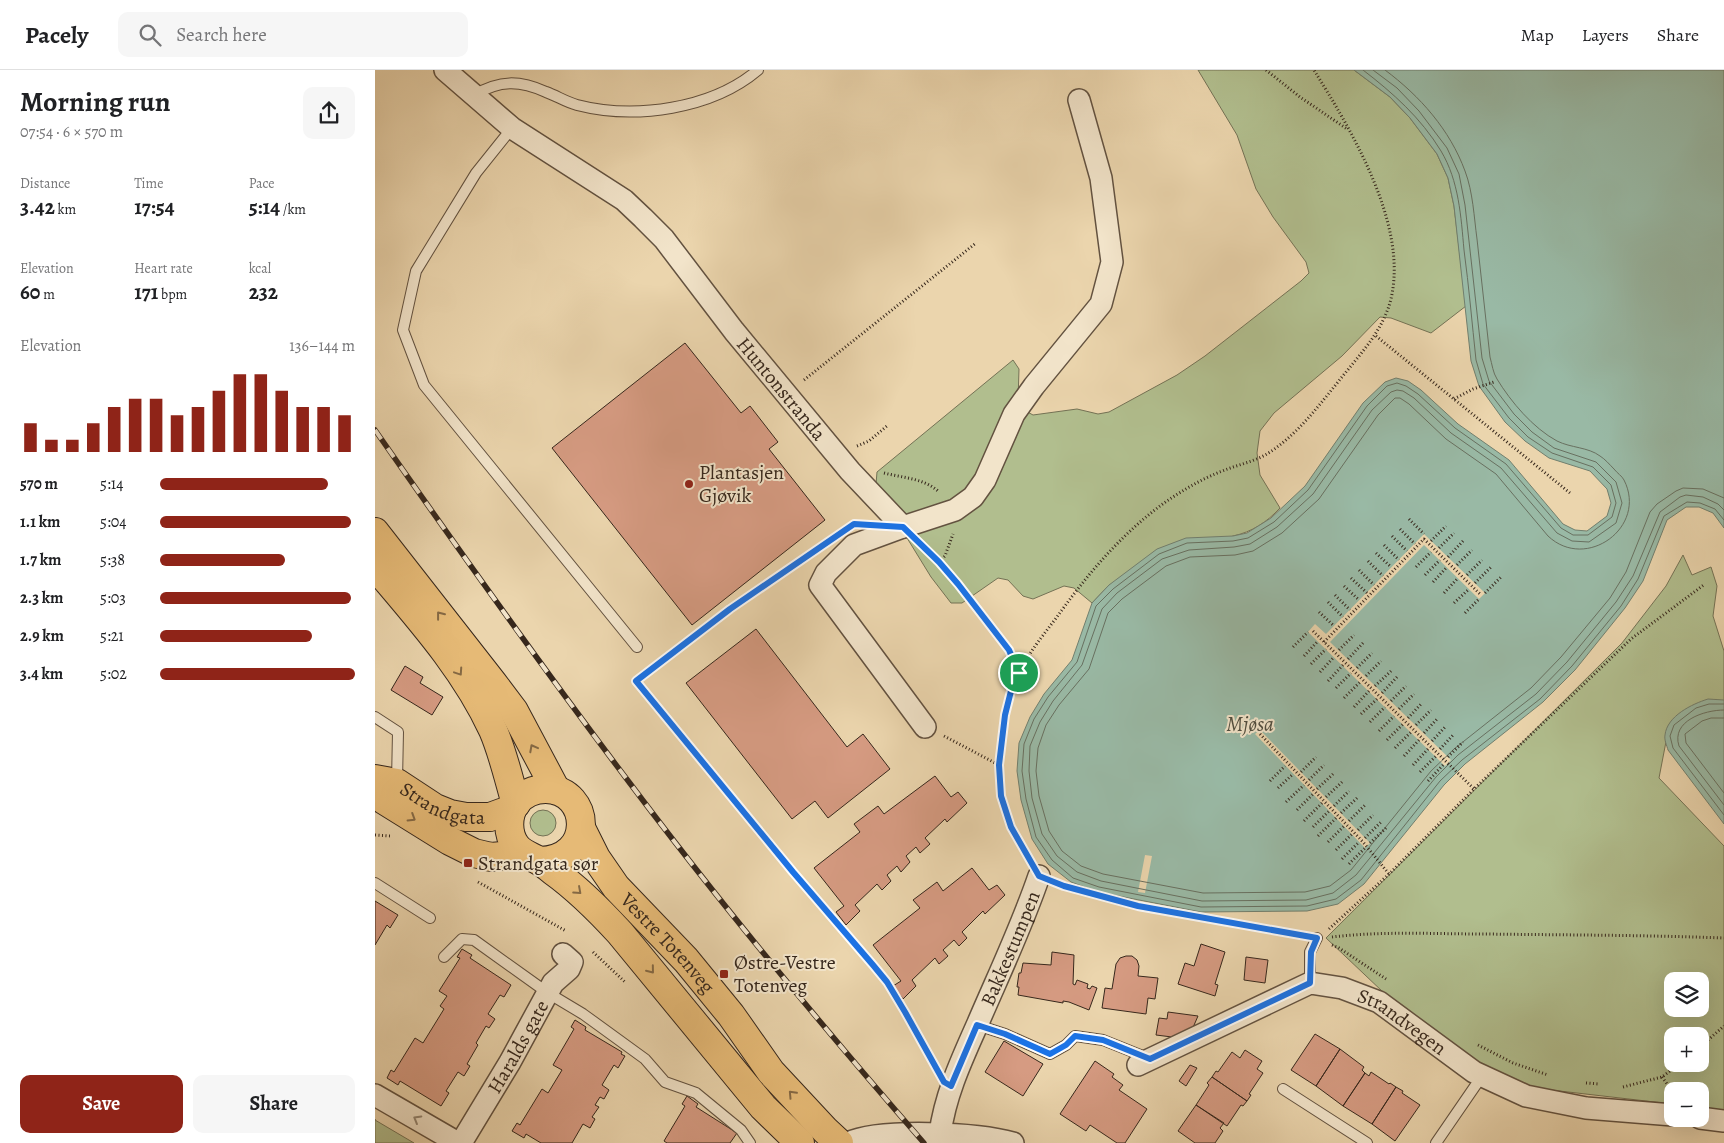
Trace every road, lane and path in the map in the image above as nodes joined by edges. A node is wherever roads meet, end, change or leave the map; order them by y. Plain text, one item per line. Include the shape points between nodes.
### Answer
1 (445, 70) edge
2 (758, 70) edge
3 (1267, 70) edge
4 (1314, 70) edge
5 (474, 95) junction
6 (1079, 100) dead end
7 (512, 128) junction
8 (1350, 131) junction
9 (976, 243) dead end
10 (1376, 336) junction
11 (1494, 382) dead end
12 (797, 385) dead end
13 (1454, 399) junction
14 (1570, 493) dead end
15 (1409, 519) dead end
16 (1446, 526) dead end
17 (903, 527) junction
18 (1400, 529) dead end
19 (375, 532) edge
20 (1454, 533) dead end
21 (1424, 534) dead end
22 (1392, 536) dead end
23 (1431, 540) dead end
24 (1463, 541) dead end
25 (1415, 544) dead end
26 (1383, 546) dead end
27 (1439, 548) dead end
28 (1471, 550) dead end
29 (1407, 551) dead end
30 (1431, 552) dead end
31 (813, 553) dead end
32 (1376, 553) dead end
33 (1448, 557) dead end
34 (1399, 560) dead end
35 (1439, 560) dead end
36 (1483, 560) dead end
37 (1368, 561) dead end
38 (1457, 565) dead end
39 (375, 566) edge
40 (1391, 567) dead end
41 (1416, 567) dead end
42 (1447, 567) dead end
43 (1491, 567) dead end
44 (1359, 570) dead end
45 (1425, 575) dead end
46 (1467, 575) dead end
47 (1383, 576) dead end
48 (1501, 577) dead end
49 (1351, 578) dead end
50 (1458, 578) dead end
51 (1433, 582) dead end
52 (1475, 583) dead end
53 (1705, 584) dead end
54 (1374, 585) dead end
55 (1344, 586) dead end
56 (1469, 589) dead end
57 (1367, 593) dead end
58 (1444, 593) dead end
59 (1485, 593) dead end
60 (1335, 595) dead end
61 (1359, 600) dead end
62 (1328, 602) dead end
63 (1455, 603) dead end
64 (1350, 610) dead end
65 (1319, 612) dead end
66 (1465, 613) dead end
67 (1343, 617) dead end
68 (1334, 626) dead end
69 (1313, 630) dead end
70 (1308, 632) dead end
71 (1354, 635) dead end
72 (1318, 641) dead end
73 (1324, 642) junction
74 (1363, 643) dead end
75 (637, 647) dead end
76 (1293, 647) dead end
77 (1326, 649) dead end
78 (1339, 650) dead end
79 (1372, 652) dead end
80 (1303, 656) dead end
81 (1334, 657) dead end
82 (1348, 659) dead end
83 (1381, 661) dead end
84 (1311, 664) dead end
85 (1343, 666) dead end
86 (1357, 668) dead end
87 (1391, 671) dead end
88 (1319, 672) dead end
89 (1019, 673) junction
90 (1351, 673) dead end
91 (1366, 676) dead end
92 (1397, 677) dead end
93 (1328, 681) dead end
94 (1360, 682) dead end
95 (1375, 686) dead end
96 (1405, 686) dead end
97 (1336, 688) dead end
98 (1369, 691) dead end
99 (1382, 693) dead end
100 (1414, 694) dead end
101 (1344, 698) dead end
102 (1377, 699) dead end
103 (1391, 701) dead end
104 (1423, 703) dead end
105 (1385, 706) dead end
106 (1354, 707) dead end
107 (1399, 709) dead end
108 (1431, 710) dead end
109 (1361, 714) dead end
110 (1394, 716) dead end
111 (375, 717) edge
112 (1408, 718) dead end
113 (1438, 718) dead end
114 (1370, 722) dead end
115 (1403, 724) dead end
116 (1416, 725) dead end
117 (1446, 726) dead end
118 (925, 727) joint
119 (1379, 731) dead end
120 (1411, 732) dead end
121 (1424, 733) dead end
122 (1260, 734) dead end
123 (1454, 734) dead end
124 (1387, 740) dead end
125 (1419, 740) dead end
126 (1432, 741) dead end
127 (1463, 742) dead end
128 (1395, 748) dead end
129 (1428, 749) dead end
130 (1440, 749) dead end
131 (1404, 756) dead end
132 (1436, 756) dead end
133 (1316, 757) dead end
134 (1446, 761) junction
135 (999, 765) junction
136 (1413, 765) dead end
137 (1285, 766) dead end
138 (1324, 766) dead end
139 (1301, 772) dead end
140 (1420, 772) dead end
141 (1293, 774) dead end
142 (1333, 774) dead end
143 (1309, 780) dead end
144 (1269, 781) dead end
145 (1428, 781) dead end
146 (1341, 782) dead end
147 (382, 783) edge
148 (1304, 785) dead end
149 (1278, 788) dead end
150 (1317, 789) dead end
151 (1474, 789) junction
152 (556, 790) junction
153 (1349, 790) dead end
154 (1313, 794) dead end
155 (1326, 797) dead end
156 (1357, 798) dead end
157 (1286, 802) dead end
158 (1322, 804) dead end
159 (1365, 805) dead end
160 (514, 806) junction
161 (1334, 806) dead end
162 (1297, 810) dead end
163 (1329, 811) dead end
164 (1341, 813) dead end
165 (1373, 815) dead end
166 (1336, 818) dead end
167 (1304, 821) dead end
168 (1349, 821) dead end
169 (1381, 822) dead end
170 (1344, 826) dead end
171 (1313, 827) dead end
172 (581, 828) junction
173 (1386, 828) dead end
174 (1357, 830) dead end
175 (1352, 834) dead end
176 (1318, 836) dead end
177 (1365, 838) dead end
178 (1328, 842) dead end
179 (1359, 842) dead end
180 (1370, 843) dead end
181 (1365, 847) junction
182 (1336, 850) dead end
183 (531, 857) junction
184 (1342, 859) dead end
185 (1349, 864) dead end
186 (1389, 874) junction
187 (1039, 876) junction
188 (375, 883) edge
189 (430, 918) dead end
190 (1317, 938) junction
191 (1724, 938) edge
192 (563, 954) dead end
193 (445, 957) dead end
194 (1391, 982) dead end
195 (1310, 983) junction
196 (548, 993) junction
197 (977, 1025) junction
198 (1724, 1026) edge
199 (1709, 1039) edge
200 (1475, 1044) dead end
201 (1144, 1062) joint
202 (1668, 1072) edge
203 (1481, 1076) junction
204 (1555, 1077) dead end
205 (1661, 1077) junction
206 (1581, 1082) dead end
207 (1665, 1082) edge
208 (1606, 1085) dead end
209 (951, 1086) junction
210 (1615, 1086) dead end
211 (1283, 1089) dead end
212 (375, 1095) edge
213 (1664, 1114) edge
214 (1709, 1119) edge
215 (1724, 1121) edge
216 (940, 1134) junction
217 (460, 1143) edge
218 (750, 1143) edge
219 (800, 1143) edge
220 (839, 1143) edge
221 (847, 1143) edge
222 (918, 1143) edge
223 (1013, 1143) edge
224 (1367, 1143) edge
225 (1436, 1143) edge

1 - 5 street, Huntonstranda
2 - 5 lane via 720,95 655,110 580,106 517,82 500,84
3 - 8 path
4 - 8 path
5 - 7 street, Huntonstranda
6 - 17 street via 1101,178 1112,262 1101,304 1014,414 985,480 973,497 955,510
7 - 17 street, Huntonstranda via 624,200 643,218 850,472
7 - 75 lane via 477,173 416,271 403,330 424,385
8 - 10 path via 1372,178 1392,239 1395,265 1392,295
9 - 12 path
10 - 13 path
10 - 89 path via 1313,413 1269,453 1199,481 1164,503 1129,532 1105,555 1073,595
11 - 13 path
13 - 14 path
15 - 21 path
16 - 23 path
17 - 89 path via 958,584 1009,650
17 - 118 street via 854,545 826,573 820,585
18 - 25 path
152 -> 19 main road via 514,711
20 - 27 path
22 - 29 path
24 - 33 path
26 - 34 path
28 - 38 path
30 - 41 path
31 - 209 path via 730,609 636,681 878,971 944,1082
32 - 40 path
35 - 45 path
36 - 46 path
37 - 47 path
39 -> 160 main road via 453,663 479,702 494,733
42 - 51 path
43 - 52 path
44 - 54 path
48 - 59 path
49 - 57 path
50 - 58 path
53 - 151 path via 1631,639
55 - 61 path
56 - 63 path
60 - 64 path
62 - 67 path
65 - 68 path
66 - 73 path via 1480,596 1424,539
69 - 73 path
70 - 76 path
71 - 78 path
72 - 80 path
73 - 134 path
74 - 82 path
77 - 84 path
79 - 86 path
81 - 88 path
83 - 91 path
85 - 93 path
87 - 95 path
89 - 135 path via 1005,715
90 - 97 path
92 - 99 path
94 - 101 path
96 - 103 path
98 - 106 path
100 - 107 path
102 - 109 path
104 - 112 path
105 - 114 path
108 - 116 path
110 - 119 path
111 - 147 lane via 398,732
113 - 121 path
115 - 124 path
117 - 126 path
118 - 135 path
120 - 128 path
122 - 181 path
123 - 130 path
125 - 131 path
127 - 134 path
129 - 136 path
132 - 140 path
133 - 139 path
134 - 145 path
134 - 151 path
135 - 187 path via 1001,796 1011,827
137 - 144 path
138 - 143 path
141 - 149 path
142 - 150 path
146 - 155 path
147 - 160 main road, Strandgata via 450,814 467,817 490,817
147 -> 183 main road, Strandgata via 384,800 474,853 491,858
148 - 157 path
151 - 186 path
152 - 160 main road via 534,790
152 - 172 main road via 575,804
153 - 161 path
154 - 162 path
156 - 164 path
158 - 167 path
159 - 168 path
160 - 183 main road via 509,821 510,834 515,845
163 - 171 path
165 - 174 path
166 - 176 path
169 - 177 path
170 - 178 path
172 - 183 main road via 579,839 563,856 552,861
220 -> 172 main road, Vestre Totenveg via 771,1072 731,1015 686,960 616,887
173 - 180 path
175 - 182 path
179 - 184 path
181 - 185 path
181 - 186 path
183 -> 219 main road, Vestre Totenveg via 569,883 620,933 763,1107
186 - 190 path
187 - 190 path via 1138,906
187 - 197 street, Bakkestumpen via 1027,912
188 - 189 lane
190 - 191 path via 1416,933
190 - 194 path via 1339,948
190 - 195 lane via 1311,952
192 - 196 street, Haralds gate via 572,962
193 - 196 lane via 461,939 474,940
195 - 201 street
195 - 203 street, Strandvegen via 1342,988 1379,1002
196 - 217 street, Haralds gate
196 - 218 lane via 645,1059 665,1082 696,1093 741,1130
197 - 201 lane via 1050,1054 1075,1036 1103,1040
197 - 209 street, Bakkestumpen
198 - 199 path
200 - 204 path via 1513,1063
202 - 205 path
203 - 213 street, Strandvegen via 1525,1096 1586,1108
203 - 225 lane
205 - 207 path
205 - 210 path via 1623,1087
206 - 208 path
209 - 216 street, Bakkestumpen
211 - 224 lane
217 -> 212 street
214 - 215 street
216 - 221 street via 871,1136
216 - 222 street
216 - 223 street via 996,1138

